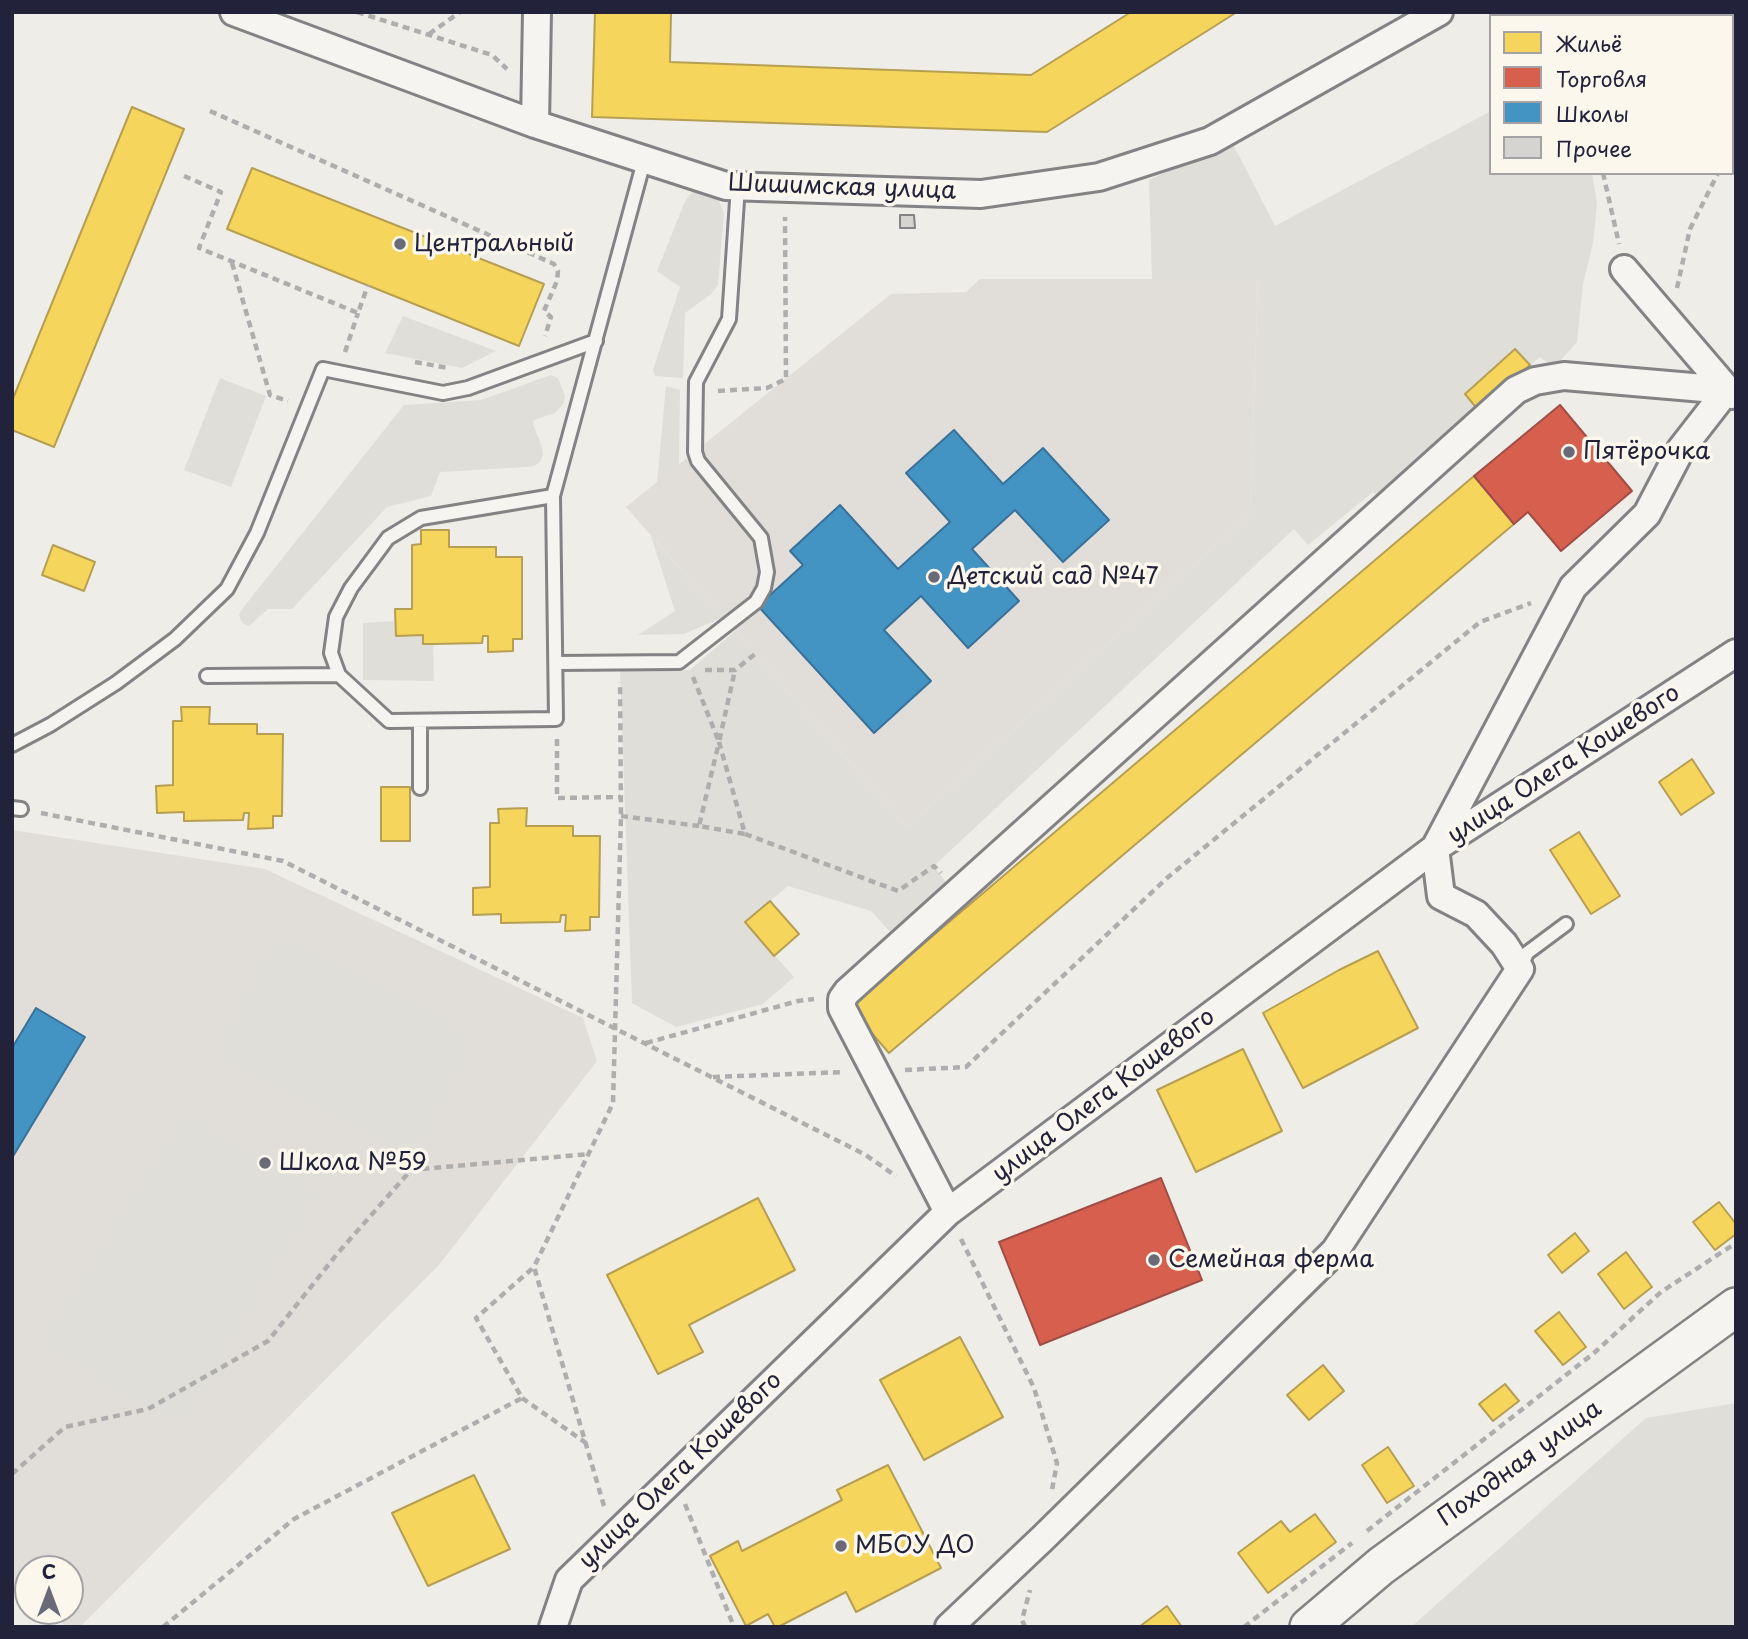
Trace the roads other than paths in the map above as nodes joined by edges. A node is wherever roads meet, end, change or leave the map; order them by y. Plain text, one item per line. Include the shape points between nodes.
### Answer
1 (234, 12) edge
2 (537, 12) edge
3 (1439, 12) edge
4 (535, 124) junction
5 (644, 161) junction
6 (738, 186) junction
7 (1624, 269) road end
8 (596, 341) junction
9 (1732, 395) edge
10 (553, 496) junction
11 (1736, 653) edge
12 (557, 663) junction
13 (339, 675) junction
14 (207, 676) dead end
15 (420, 722) junction
16 (12, 745) edge
17 (420, 788) dead end
18 (1435, 848) junction
19 (1566, 924) dead end
20 (1520, 970) junction
21 (948, 1212) junction
22 (1736, 1307) edge
23 (553, 1627) edge
24 (949, 1627) edge
25 (1308, 1627) edge

1 - 4 street, Шишимская улица
2 - 4 street
3 - 6 street, Шишимская улица via 1210,141 1099,177 981,194
4 - 5 street, Шишимская улица
5 - 6 street, Шишимская улица
5 - 8 lane
6 - 12 lane via 729,319 696,382 696,457 761,538 767,572 764,588 756,603 680,662
7 - 9 street
8 - 10 lane
8 - 16 lane via 443,393 323,369 257,533 227,589 175,639 116,683
9 - 18 street via 1681,449 1647,514 1573,587
9 - 21 street via 1564,376 1516,390 847,992 842,1008
10 - 12 lane
10 - 13 lane via 421,518 388,538 336,617 331,653
11 - 18 street, улица Олега Кошевого
12 - 15 lane via 556,719
13 - 14 lane
13 - 15 lane via 389,721
15 - 17 lane
18 - 20 street via 1441,896 1476,914
18 - 21 street, улица Олега Кошевого
19 - 20 lane via 1527,953
20 - 24 street via 1335,1251
21 - 23 street, улица Олега Кошевого via 569,1580
22 - 25 main road, Походная улица via 1381,1566

